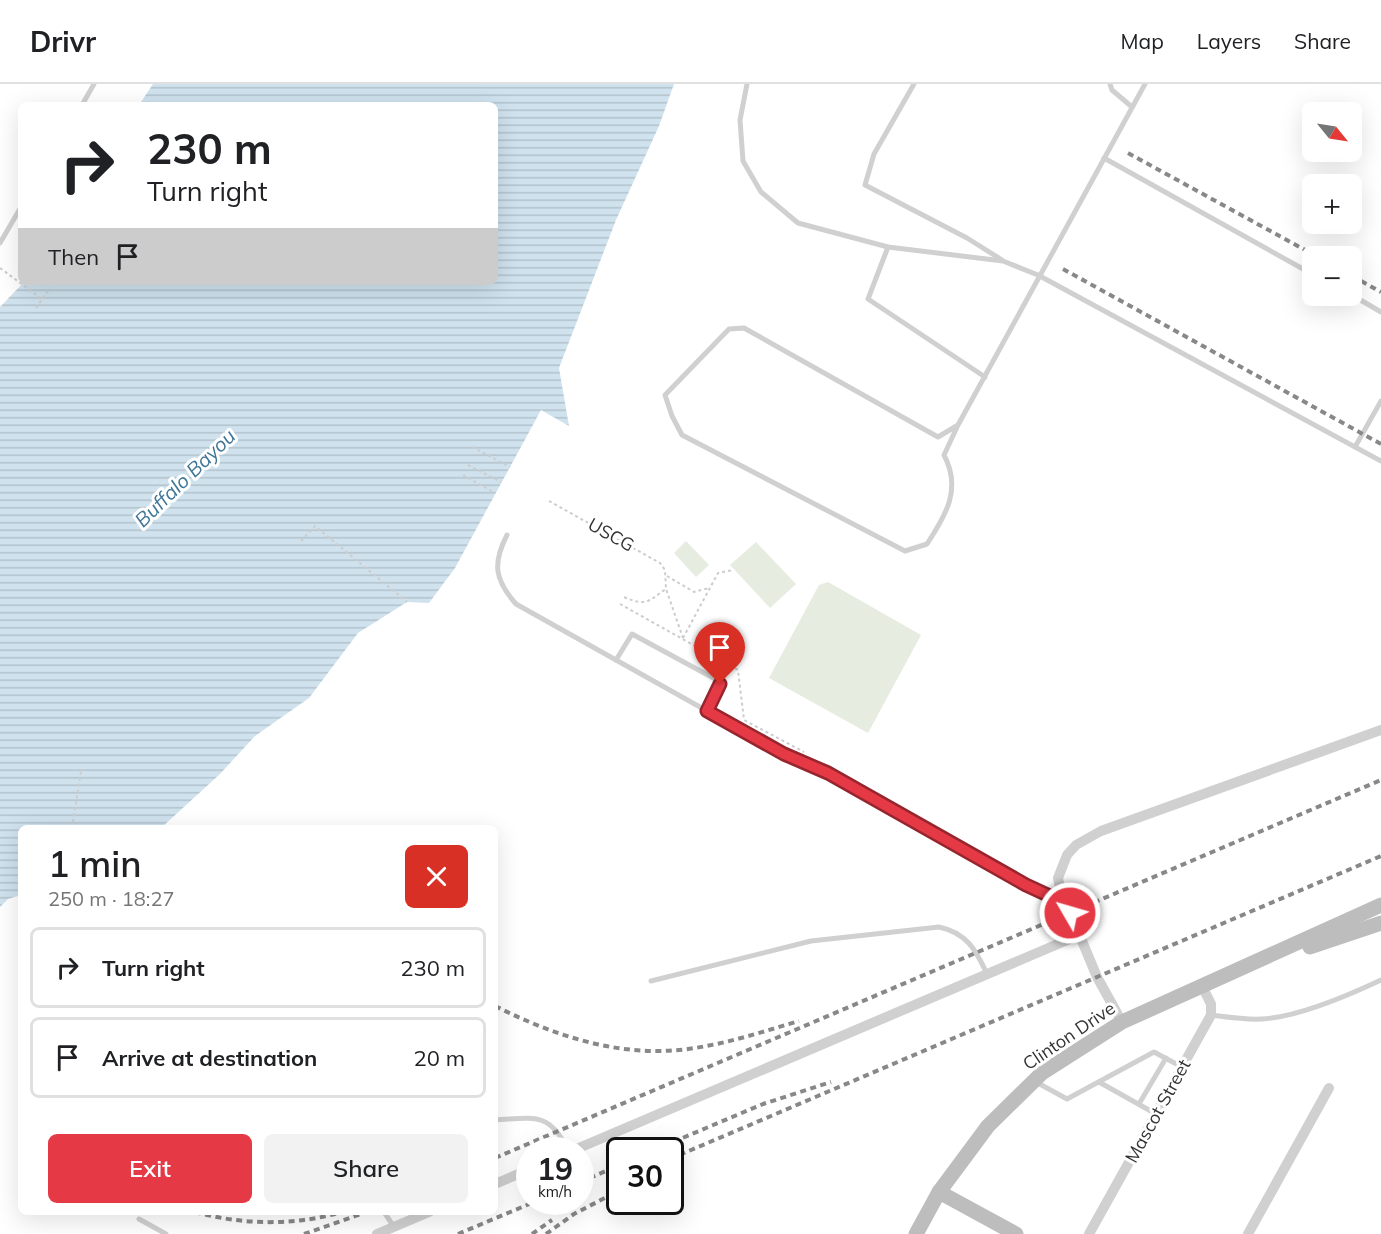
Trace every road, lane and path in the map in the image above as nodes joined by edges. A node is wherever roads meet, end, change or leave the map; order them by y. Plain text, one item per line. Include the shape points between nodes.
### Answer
1 (94, 84) edge
2 (747, 84) edge
3 (915, 84) edge
4 (1110, 84) edge
5 (1145, 84) edge
6 (84, 102) edge
7 (1132, 107) junction
8 (1104, 158) junction
9 (18, 212) edge
10 (0, 243) edge
11 (888, 247) junction
12 (1003, 261) junction
13 (0, 268) edge
14 (1302, 268) edge
15 (1038, 275) junction
16 (18, 281) edge
17 (23, 285) edge
18 (50, 288) dead end
19 (42, 299) junction
20 (1362, 301) edge
21 (36, 308) dead end
22 (1381, 312) edge
23 (985, 377) junction
24 (1381, 401) edge
25 (958, 424) junction
26 (471, 447) dead end
27 (1355, 447) junction
28 (1381, 461) edge
29 (468, 465) dead end
30 (510, 467) dead end
31 (463, 475) dead end
32 (501, 482) dead end
33 (495, 493) dead end
34 (549, 501) dead end
35 (507, 535) dead end
36 (301, 541) dead end
37 (733, 570) dead end
38 (667, 576) junction
39 (711, 587) junction
40 (666, 589) junction
41 (624, 597) dead end
42 (407, 602) dead end
43 (620, 604) dead end
44 (683, 638) junction
45 (616, 660) junction
46 (707, 711) junction
47 (1381, 730) edge
48 (805, 753) dead end
49 (81, 771) dead end
50 (72, 825) edge
51 (1067, 904) junction
52 (1381, 905) edge
53 (1381, 923) edge
54 (1079, 935) junction
55 (1236, 972) junction
56 (988, 976) junction
57 (1381, 980) edge
58 (651, 981) dead end
59 (1203, 986) junction
60 (1211, 1015) junction
61 (1122, 1022) junction
62 (1166, 1058) junction
63 (1182, 1067) junction
64 (1116, 1072) junction
65 (1124, 1077) dead end
66 (1034, 1081) junction
67 (1099, 1082) junction
68 (1329, 1088) dead end
69 (1139, 1104) junction
70 (1156, 1113) junction
71 (498, 1120) edge
72 (562, 1137) edge
73 (594, 1142) edge
74 (516, 1175) edge
75 (498, 1183) edge
76 (939, 1192) junction
77 (386, 1215) edge
78 (422, 1215) edge
79 (140, 1219) dead end
80 (394, 1227) junction
81 (166, 1234) edge
82 (378, 1234) edge
83 (916, 1234) edge
84 (1016, 1234) edge
85 (1089, 1234) edge
86 (1248, 1234) edge

1 - 6 lane
2 - 11 lane via 740,120 743,161 761,192 798,223
3 - 12 lane via 874,154 865,184
4 - 7 lane
5 - 7 lane
7 - 8 lane
8 - 14 lane
8 - 15 lane
9 - 10 lane
11 - 12 lane
11 - 23 lane via 868,299
12 - 15 lane
13 - 16 path
15 - 23 lane
15 - 27 lane
17 - 19 path
18 - 19 path
19 - 21 path
20 - 22 lane
23 - 25 lane
24 - 27 lane
25 - 25 lane via 944,455 952,471 949,510 927,544 906,551 682,435 665,395 729,330 744,328 938,437
26 - 30 path
27 - 28 lane
29 - 32 path
31 - 33 path
34 - 38 path, USCG via 660,563
35 - 45 lane via 499,551 497,573 516,604
36 - 42 path via 315,526
37 - 39 path via 720,571
38 - 39 path, USCG via 694,592
38 - 40 path
39 - 44 path
40 - 41 path via 648,602
40 - 44 path
43 - 44 path
44 - 48 path via 738,670 744,720
45 - 46 lane
45 - 46 lane via 632,634 717,680 720,689
46 - 51 lane
47 - 51 street via 1087,837 1076,845 1061,868 1060,888
49 - 50 path
51 - 54 street
52 - 55 main road, Clinton Drive
53 - 55 main road, Clinton Drive
54 - 56 street
54 - 61 street
55 - 59 main road, Clinton Drive
56 - 58 lane via 967,939 939,927 811,941
56 - 73 street
57 - 60 lane via 1350,995 1278,1017
59 - 60 street
59 - 61 main road, Clinton Drive
60 - 63 street, Mascot Street
61 - 66 main road, Clinton Drive
62 - 63 lane
62 - 64 lane via 1155,1052
62 - 69 lane
63 - 70 street, Mascot Street
64 - 65 lane
64 - 67 lane
66 - 67 lane via 1067,1099
66 - 76 main road, Clinton Drive via 988,1126
67 - 69 lane
68 - 86 street
69 - 70 lane
70 - 85 street, Mascot Street
71 - 72 lane via 533,1118 544,1121
74 - 75 street
76 - 83 main road, Clinton Drive
76 - 84 main road
77 - 80 lane
78 - 80 street
79 - 81 lane
80 - 82 street

